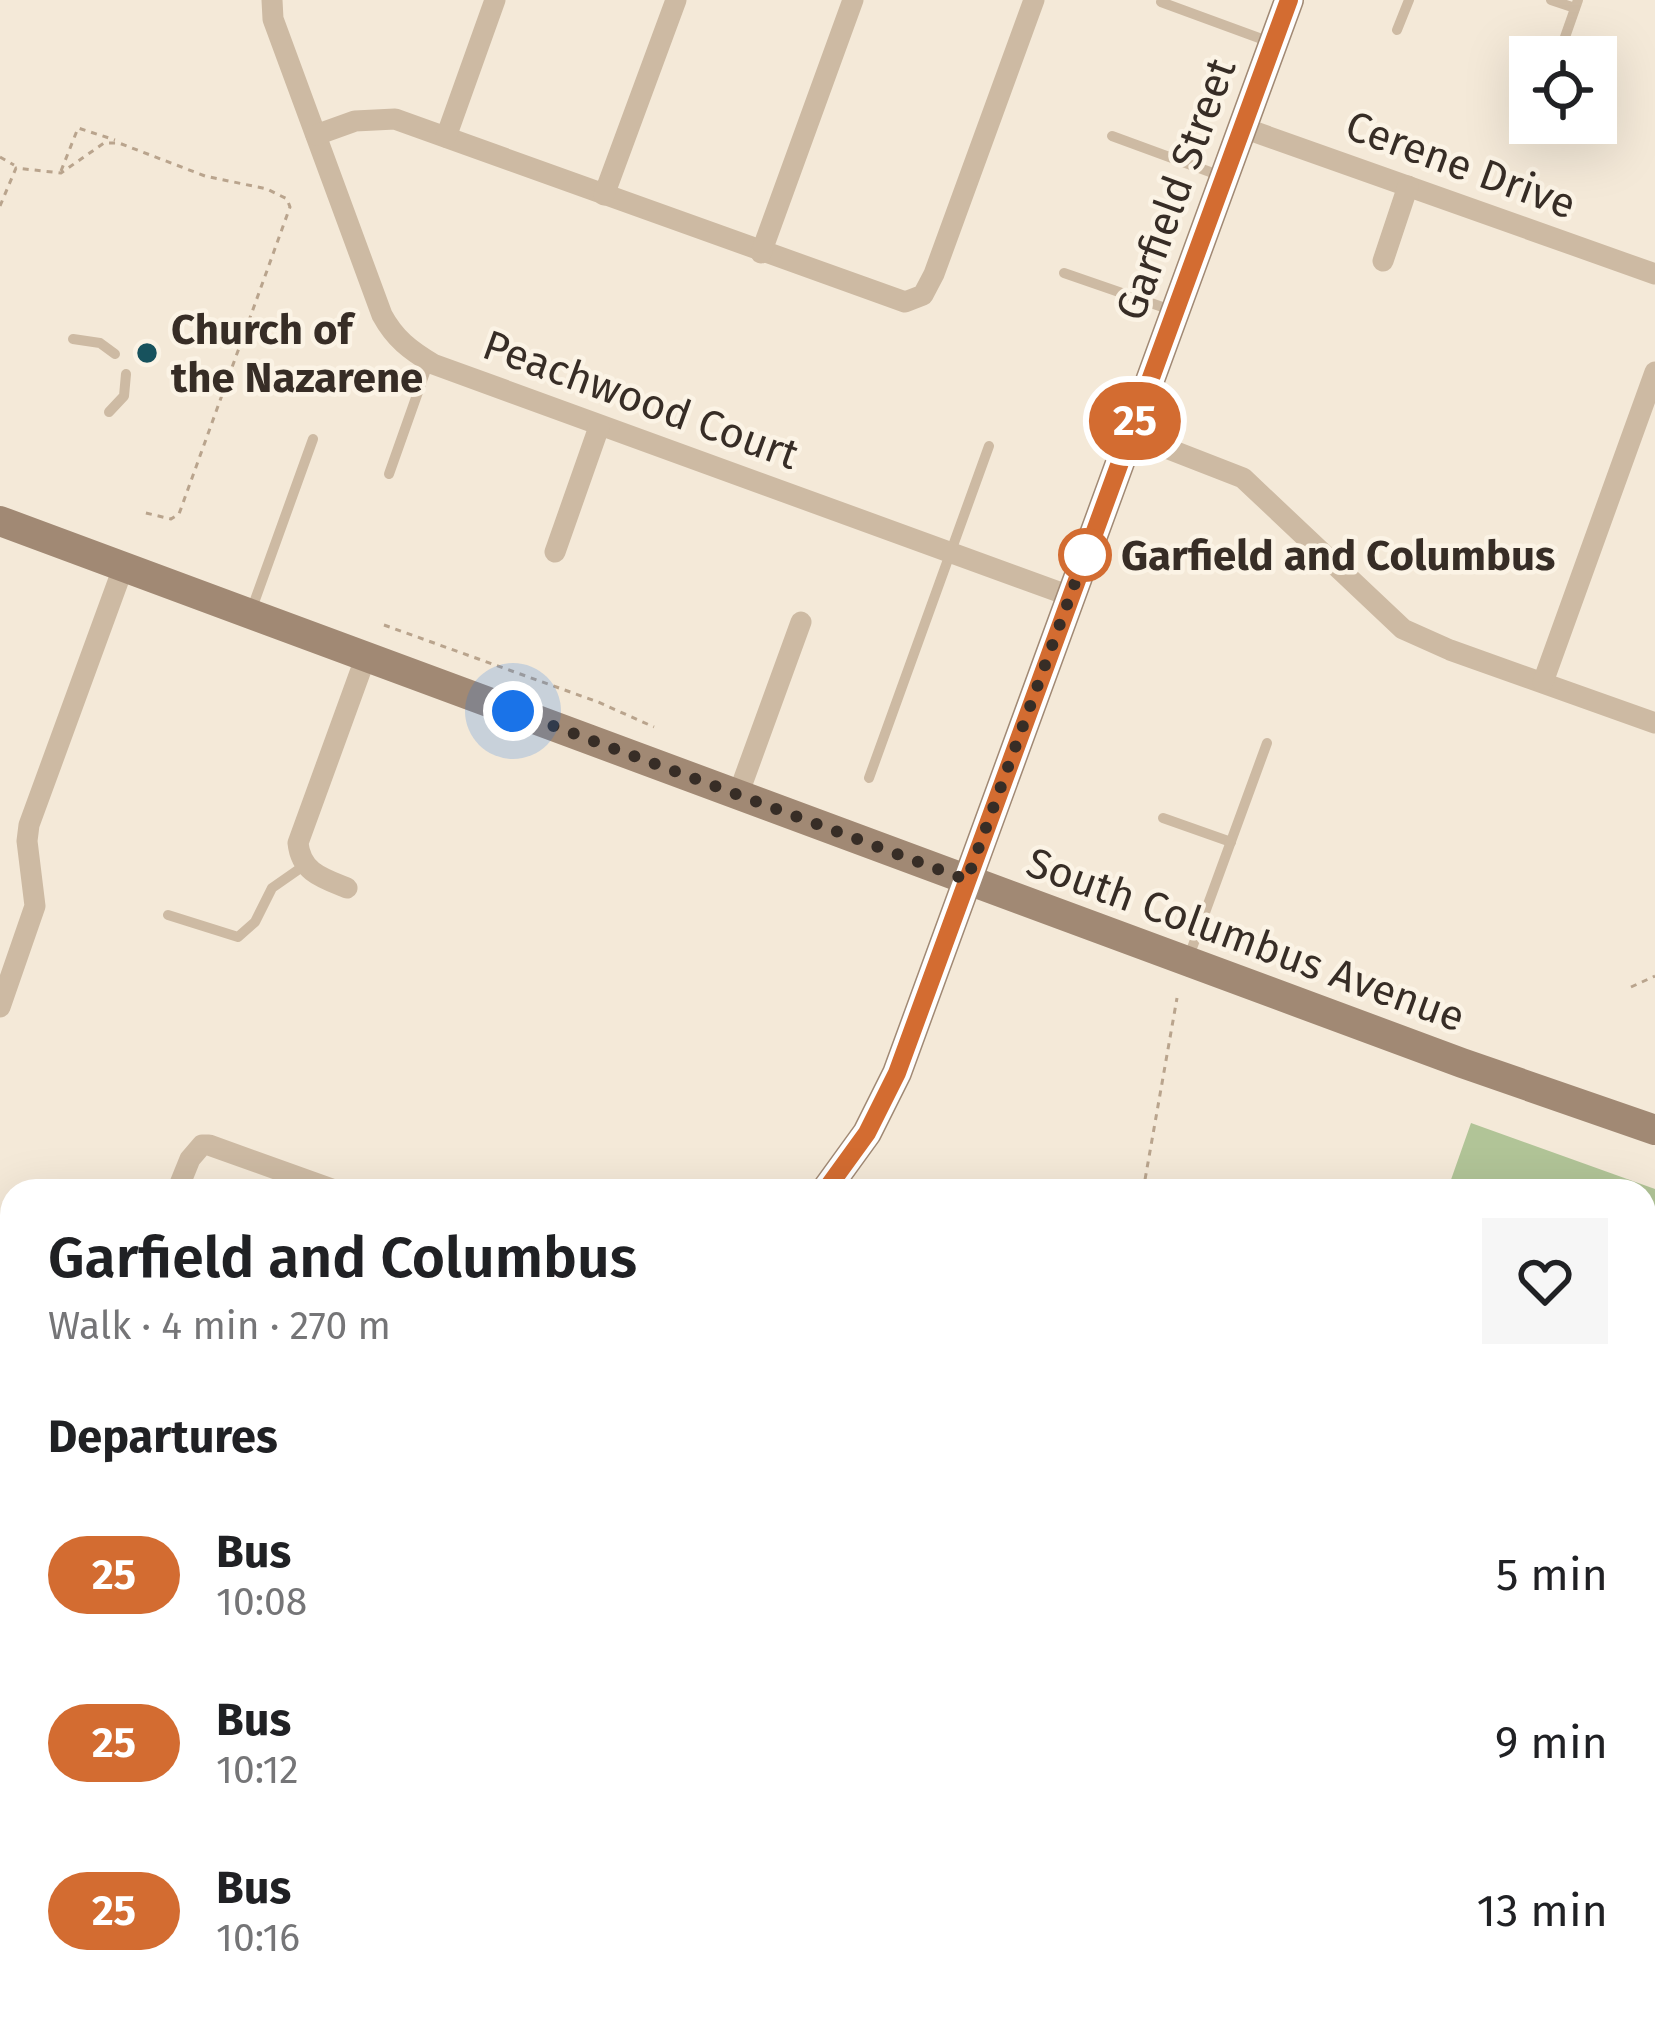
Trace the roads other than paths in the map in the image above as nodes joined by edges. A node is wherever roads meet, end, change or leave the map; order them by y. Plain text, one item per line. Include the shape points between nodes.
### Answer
1 (272, 0) edge
2 (495, 0) edge
3 (676, 0) edge
4 (853, 0) edge
5 (1034, 0) edge
6 (1288, 0) edge
7 (1408, 0) edge
8 (1551, 0) edge
9 (1161, 2) edge
10 (1576, 4) edge
11 (1397, 30) dead end
12 (1565, 36) edge
13 (1273, 43) junction
14 (1241, 127) junction
15 (316, 135) junction
16 (1112, 136) dead end
17 (446, 137) junction
18 (1224, 177) junction
19 (1408, 186) junction
20 (604, 195) junction
21 (761, 253) junction
22 (1383, 261) dead end
23 (1064, 273) dead end
24 (1655, 274) edge
25 (1175, 311) junction
26 (73, 339) dead end
27 (115, 354) dead end
28 (429, 361) junction
29 (1655, 372) edge
30 (126, 374) dead end
31 (109, 412) dead end
32 (599, 427) junction
33 (1130, 434) junction
34 (314, 439) dead end
35 (989, 446) dead end
36 (389, 474) dead end
37 (0, 521) edge
38 (555, 552) dead end
39 (950, 553) junction
40 (123, 568) junction
41 (1070, 596) junction
42 (250, 614) junction
43 (801, 622) dead end
44 (366, 656) junction
45 (1543, 682) junction
46 (1655, 723) edge
47 (1267, 743) dead end
48 (869, 778) dead end
49 (738, 795) junction
50 (1163, 818) dead end
51 (1231, 842) junction
52 (304, 865) junction
53 (967, 880) junction
54 (347, 888) dead end
55 (168, 915) dead end
56 (1187, 962) junction
57 (0, 1007) edge
58 (1655, 1130) edge
59 (182, 1179) edge
60 (305, 1179) edge
61 (835, 1179) edge

1 - 15 street, Peachwood Court
2 - 17 street
3 - 20 street
4 - 21 street
5 - 21 street via 923,295 904,302
6 - 13 main road, Garfield Street
7 - 11 lane
8 - 10 lane
9 - 13 lane
10 - 12 lane
13 - 14 main road, Garfield Street
14 - 18 main road, Garfield Street
14 - 19 street, Cerene Drive
15 - 17 street via 374,117
15 - 28 street, Peachwood Court via 382,315
16 - 18 lane
17 - 20 street
18 - 25 main road, Garfield Street
19 - 22 street
19 - 24 street, Cerene Drive
20 - 21 street
23 - 25 lane
25 - 33 main road, Garfield Street
26 - 27 lane
28 - 32 street, Peachwood Court
28 - 36 lane
29 - 45 street
30 - 31 lane via 124,396
32 - 38 street
32 - 39 street, Peachwood Court
33 - 41 main road, Garfield Street
33 - 45 street via 1243,478 1403,629
34 - 42 lane
35 - 39 lane
37 - 40 main road, South Columbus Avenue
39 - 41 street, Peachwood Court
39 - 48 lane
40 - 42 main road, South Columbus Avenue
40 - 57 street via 29,825 35,906
41 - 53 main road, Garfield Street
42 - 44 main road, South Columbus Avenue
43 - 49 street
44 - 49 main road, South Columbus Avenue
44 - 52 street via 301,830
45 - 46 street
47 - 51 lane
49 - 53 main road, South Columbus Avenue
50 - 51 lane
51 - 56 lane
52 - 54 street
52 - 55 lane via 272,888 238,937
53 - 56 main road, South Columbus Avenue
53 - 61 main road, Garfield Street via 884,1102
56 - 58 main road, South Columbus Avenue
59 - 60 street via 202,1145

